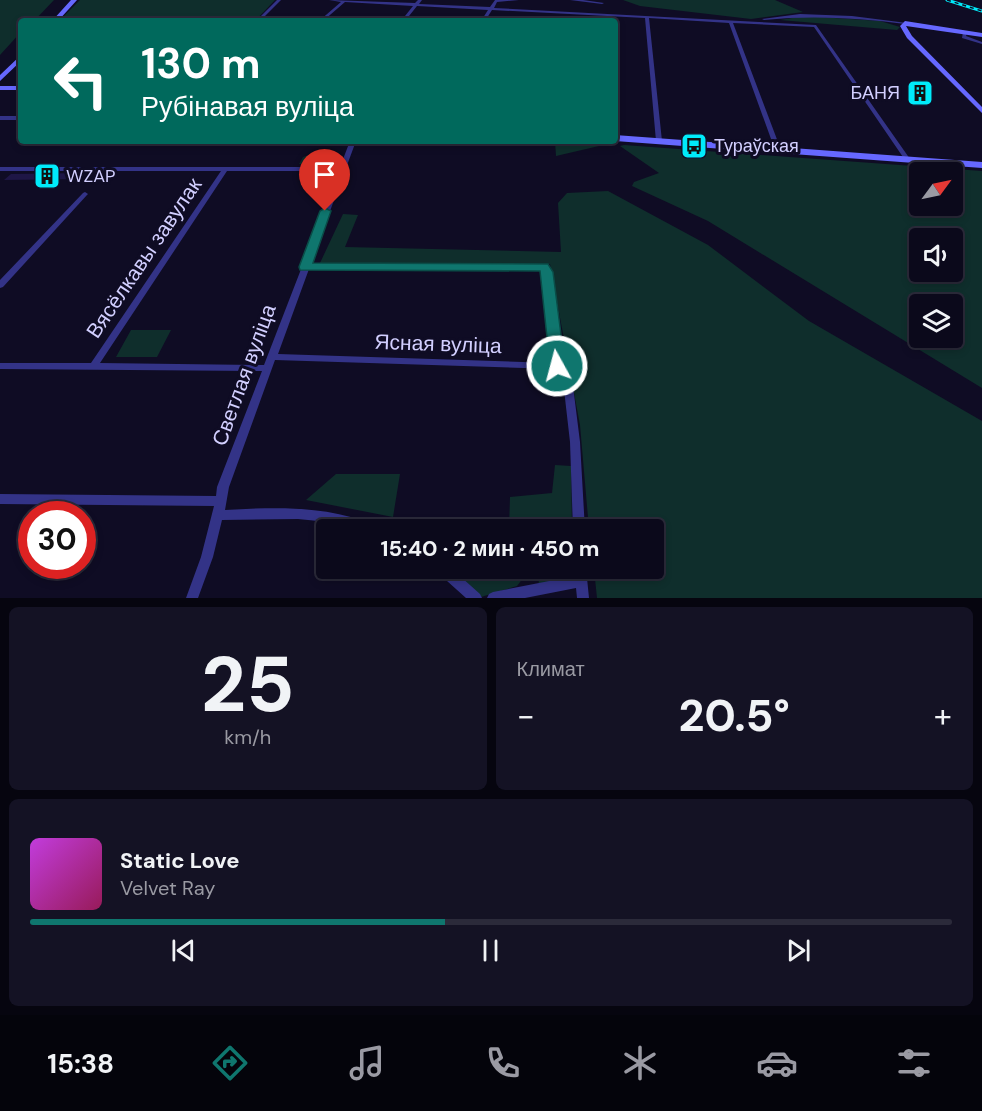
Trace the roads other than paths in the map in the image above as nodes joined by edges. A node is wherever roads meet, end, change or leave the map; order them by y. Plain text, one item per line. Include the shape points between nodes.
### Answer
1 (74, 0) edge
2 (279, 0) edge
3 (331, 0) edge
4 (420, 0) edge
5 (496, 0) edge
6 (518, 0) edge
7 (572, 0) edge
8 (344, 1) edge
9 (602, 3) dead end
10 (417, 6) junction
11 (490, 9) junction
12 (570, 13) junction
13 (861, 16) joint
14 (647, 17) junction
15 (781, 17) junction
16 (57, 18) edge
17 (261, 18) edge
18 (324, 18) edge
19 (406, 18) edge
20 (485, 18) edge
21 (569, 18) edge
22 (730, 21) junction
23 (905, 23) junction
24 (776, 24) junction
25 (965, 33) junction
26 (982, 35) edge
27 (982, 43) edge
28 (18, 61) edge
29 (2, 84) edge
30 (18, 88) edge
31 (982, 111) edge
32 (0, 118) edge
33 (18, 118) edge
34 (618, 138) edge
35 (659, 141) junction
36 (352, 144) edge
37 (778, 150) junction
38 (907, 159) junction
39 (982, 165) edge
40 (0, 169) edge
41 (225, 169) junction
42 (341, 169) junction
43 (85, 194) dead end
44 (305, 267) junction
45 (0, 285) edge
46 (272, 357) junction
47 (0, 366) edge
48 (557, 366) junction
49 (93, 367) junction
50 (268, 368) junction
51 (0, 499) edge
52 (221, 501) junction
53 (219, 515) junction
54 (330, 519) edge
55 (578, 519) edge
56 (454, 579) edge
57 (565, 579) edge
58 (581, 579) edge
59 (192, 598) edge
60 (476, 598) edge
61 (493, 598) edge
62 (583, 598) edge

1 - 16 main road
2 - 17 street
3 - 8 street
4 - 10 street
5 - 6 street
5 - 11 street
7 - 9 street
8 - 10 street
8 - 18 street
10 - 11 street
10 - 19 street
11 - 12 street
11 - 20 street
12 - 14 street
12 - 21 street
13 - 15 street
13 - 23 street
14 - 22 street
14 - 35 street
15 - 22 street
15 - 24 street via 773,21
22 - 24 street
22 - 37 street
23 - 25 main road
23 - 31 main road via 909,37
24 - 38 street via 815,26
25 - 26 main road
25 - 27 street via 964,37
28 - 29 main road
29 - 30 main road
32 - 33 street
34 - 35 main road
35 - 37 main road
36 - 42 street
37 - 38 main road
38 - 39 main road
40 - 41 street
41 - 42 street
41 - 49 street, Вясёлкавы завулак
42 - 44 street, Светлая вуліца
43 - 45 street
44 - 46 street, Светлая вуліца
44 - 48 street via 544,267
46 - 48 street, Ясная вуліца
46 - 50 street, Светлая вуліца
47 - 49 street
48 - 55 street via 566,370
49 - 50 street
50 - 52 street, Светлая вуліца
51 - 52 street
52 - 53 street, Светлая вуліца
53 - 54 street via 291,513
53 - 59 street, Светлая вуліца
56 - 60 street
57 - 61 street
58 - 62 street

